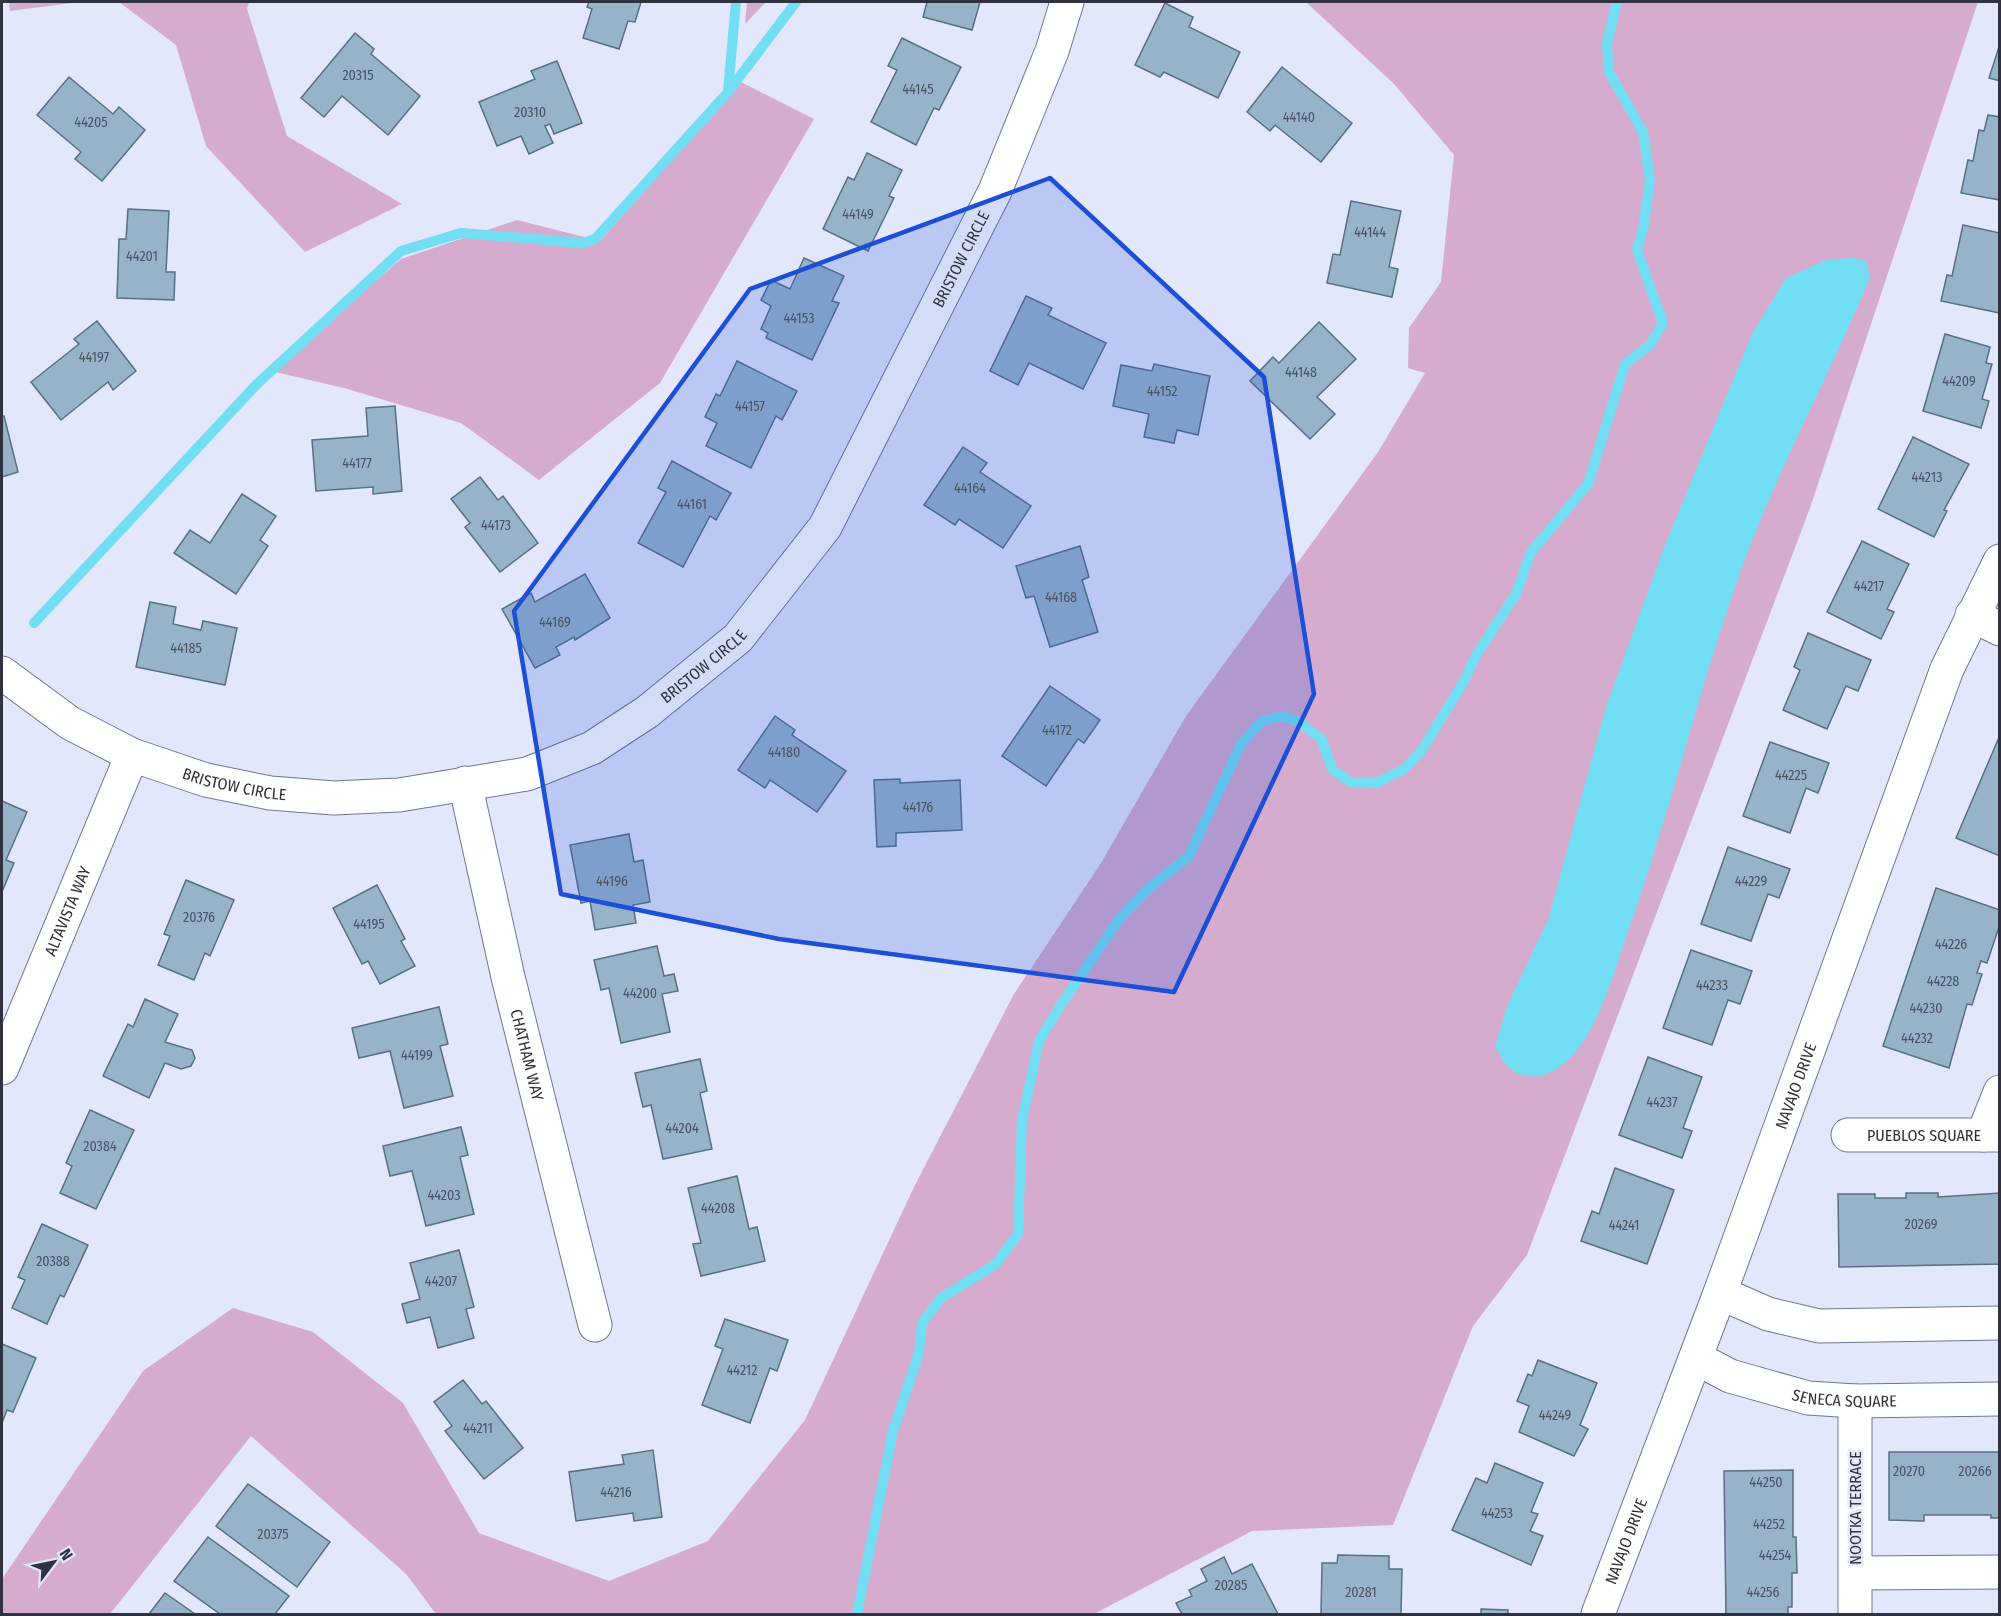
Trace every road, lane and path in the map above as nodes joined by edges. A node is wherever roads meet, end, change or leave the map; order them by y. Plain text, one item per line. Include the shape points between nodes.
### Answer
1 (1067, 2) edge
2 (2000, 561) edge
3 (1986, 622) edge
4 (2, 674) edge
5 (132, 755) junction
6 (465, 783) junction
7 (2, 1068) edge
8 (2000, 1092) edge
9 (1848, 1135) dead end
10 (1991, 1135) edge
11 (1720, 1293) junction
12 (2000, 1323) edge
13 (595, 1325) dead end
14 (1696, 1358) junction
15 (2000, 1399) edge
16 (1855, 1401) junction
17 (2000, 1572) edge
18 (1856, 1573) junction
19 (1598, 1614) edge
20 (1855, 1614) edge

1 - 6 street, BRISTOW CIRCLE via 1052,51 995,191 818,536 738,638 647,712 592,748 527,774
2 - 3 street, NAVAJO DRIVE
3 - 11 street, NAVAJO DRIVE via 1947,669
4 - 5 street, BRISTOW CIRCLE via 70,723
5 - 6 street, BRISTOW CIRCLE via 206,780 270,793 334,798 388,795
5 - 7 street, ALTAVISTA WAY
6 - 13 street, CHATHAM WAY via 508,977
8 - 10 street
9 - 10 street, PUEBLOS SQUARE
11 - 12 street via 1768,1314 1819,1326
11 - 14 street, NAVAJO DRIVE
14 - 16 street, SENECA SQUARE via 1730,1376 1808,1398
14 - 19 street, NAVAJO DRIVE
15 - 16 street, SENECA SQUARE
16 - 18 street, NOOTKA TERRACE
17 - 18 street
18 - 20 street, NOOTKA TERRACE

